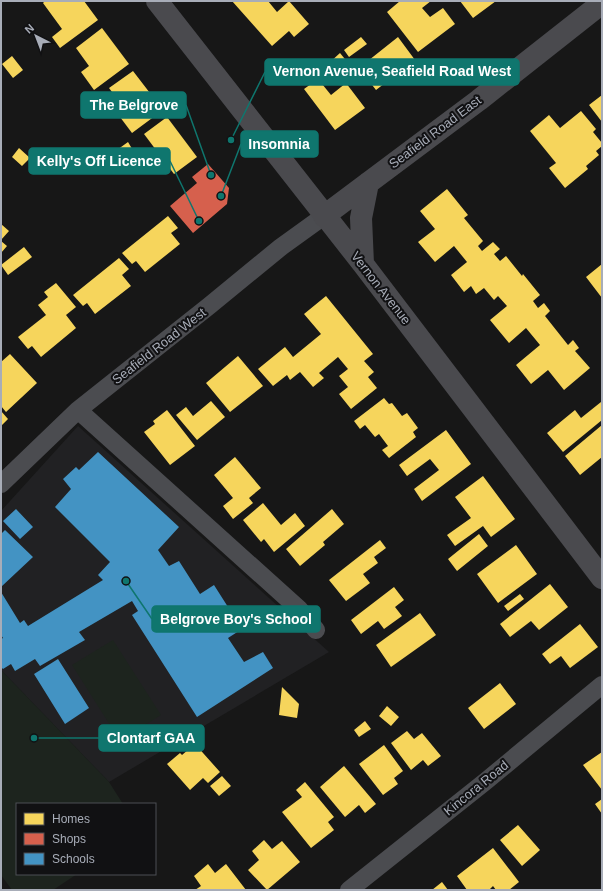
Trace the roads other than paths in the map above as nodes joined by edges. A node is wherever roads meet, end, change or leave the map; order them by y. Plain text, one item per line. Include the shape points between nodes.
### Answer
1 (157, 1) edge
2 (602, 3) edge
3 (368, 183) junction
4 (324, 216) junction
5 (362, 264) junction
6 (78, 410) junction
7 (1, 484) edge
8 (602, 578) edge
9 (316, 630) dead end
10 (602, 685) edge
11 (349, 890) edge

1 - 4 main road, Vernon Avenue
2 - 3 main road, Seafield Road East
3 - 4 main road, Seafield Road East
3 - 5 main road via 362,218
4 - 5 main road, Vernon Avenue
4 - 6 street, Seafield Road West via 281,247
5 - 8 main road, Vernon Avenue
6 - 7 street, Seafield Road West
6 - 9 street via 299,609
10 - 11 street, Kincora Road

